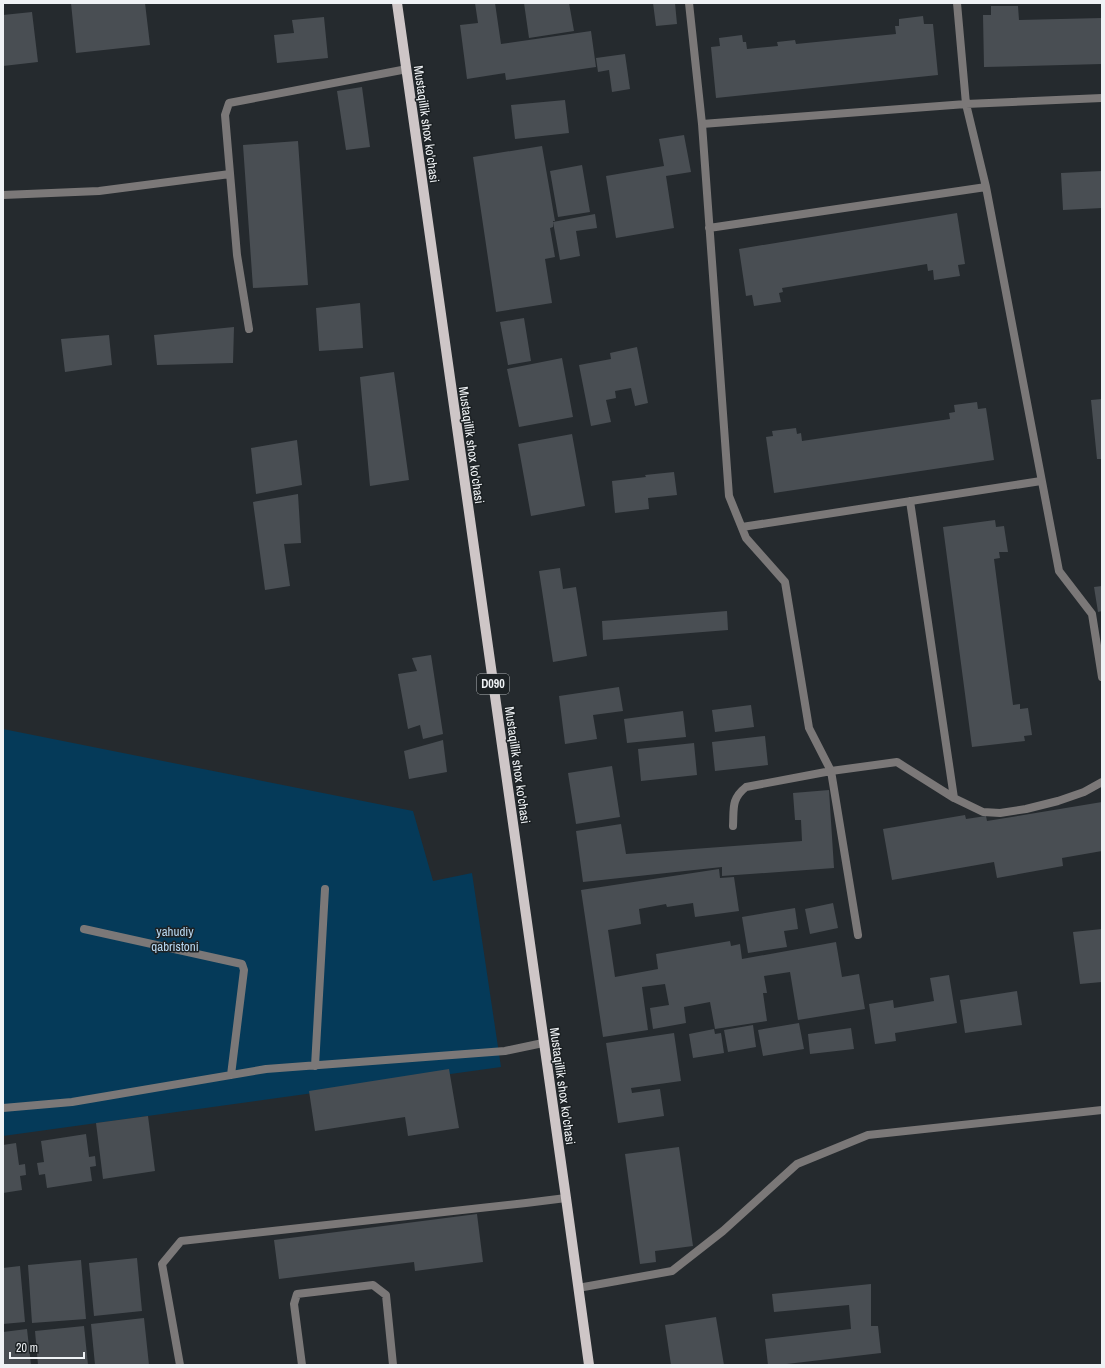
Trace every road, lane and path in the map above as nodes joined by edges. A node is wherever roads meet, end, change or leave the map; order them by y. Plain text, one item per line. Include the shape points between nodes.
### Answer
1 (397, 3) edge
2 (689, 3) edge
3 (957, 3) edge
4 (407, 69) junction
5 (1102, 98) edge
6 (966, 104) junction
7 (702, 124) junction
8 (230, 174) junction
9 (986, 187) junction
10 (3, 194) edge
11 (709, 228) junction
12 (250, 329) dead end
13 (1041, 481) junction
14 (910, 501) junction
15 (742, 527) junction
16 (1102, 677) edge
17 (831, 771) junction
18 (1102, 782) edge
19 (954, 798) junction
20 (733, 826) dead end
21 (324, 889) dead end
22 (84, 929) dead end
23 (858, 935) dead end
24 (543, 1043) junction
25 (315, 1066) junction
26 (231, 1075) junction
27 (3, 1108) edge
28 (1102, 1110) edge
29 (566, 1198) junction
30 (578, 1288) junction
31 (180, 1365) edge
32 (302, 1365) edge
33 (393, 1365) edge
34 (589, 1365) edge

1 - 4 main road, Mustaqillik shox ko'chasi / D090
2 - 7 lane
3 - 6 lane
4 - 8 lane via 229,103 225,115
4 - 24 main road, Mustaqillik shox ko'chasi / D090
5 - 6 lane
6 - 7 lane
6 - 9 lane
7 - 11 lane
8 - 10 lane via 99,191
8 - 12 lane via 237,255
9 - 11 lane
9 - 13 lane
11 - 15 lane via 729,496
13 - 14 lane
13 - 16 lane via 1059,571 1092,614
14 - 15 lane
14 - 19 lane
15 - 17 lane via 746,538 785,582 809,728
17 - 19 lane via 897,762
17 - 20 lane via 746,787 734,802
17 - 23 lane
18 - 19 lane via 1084,792 1058,801 1000,813 983,812
21 - 25 lane
22 - 26 lane via 242,964 244,970
24 - 25 lane via 505,1051
24 - 29 main road, Mustaqillik shox ko'chasi / D090
25 - 26 lane via 266,1069
26 - 27 lane via 72,1102
28 - 30 lane via 868,1135 797,1164 723,1231 672,1271
29 - 30 main road, Mustaqillik shox ko'chasi / D090
29 - 31 lane via 181,1241 162,1264
30 - 34 main road, Mustaqillik shox ko'chasi / D090
32 - 33 lane via 294,1304 297,1294 373,1285 386,1295

